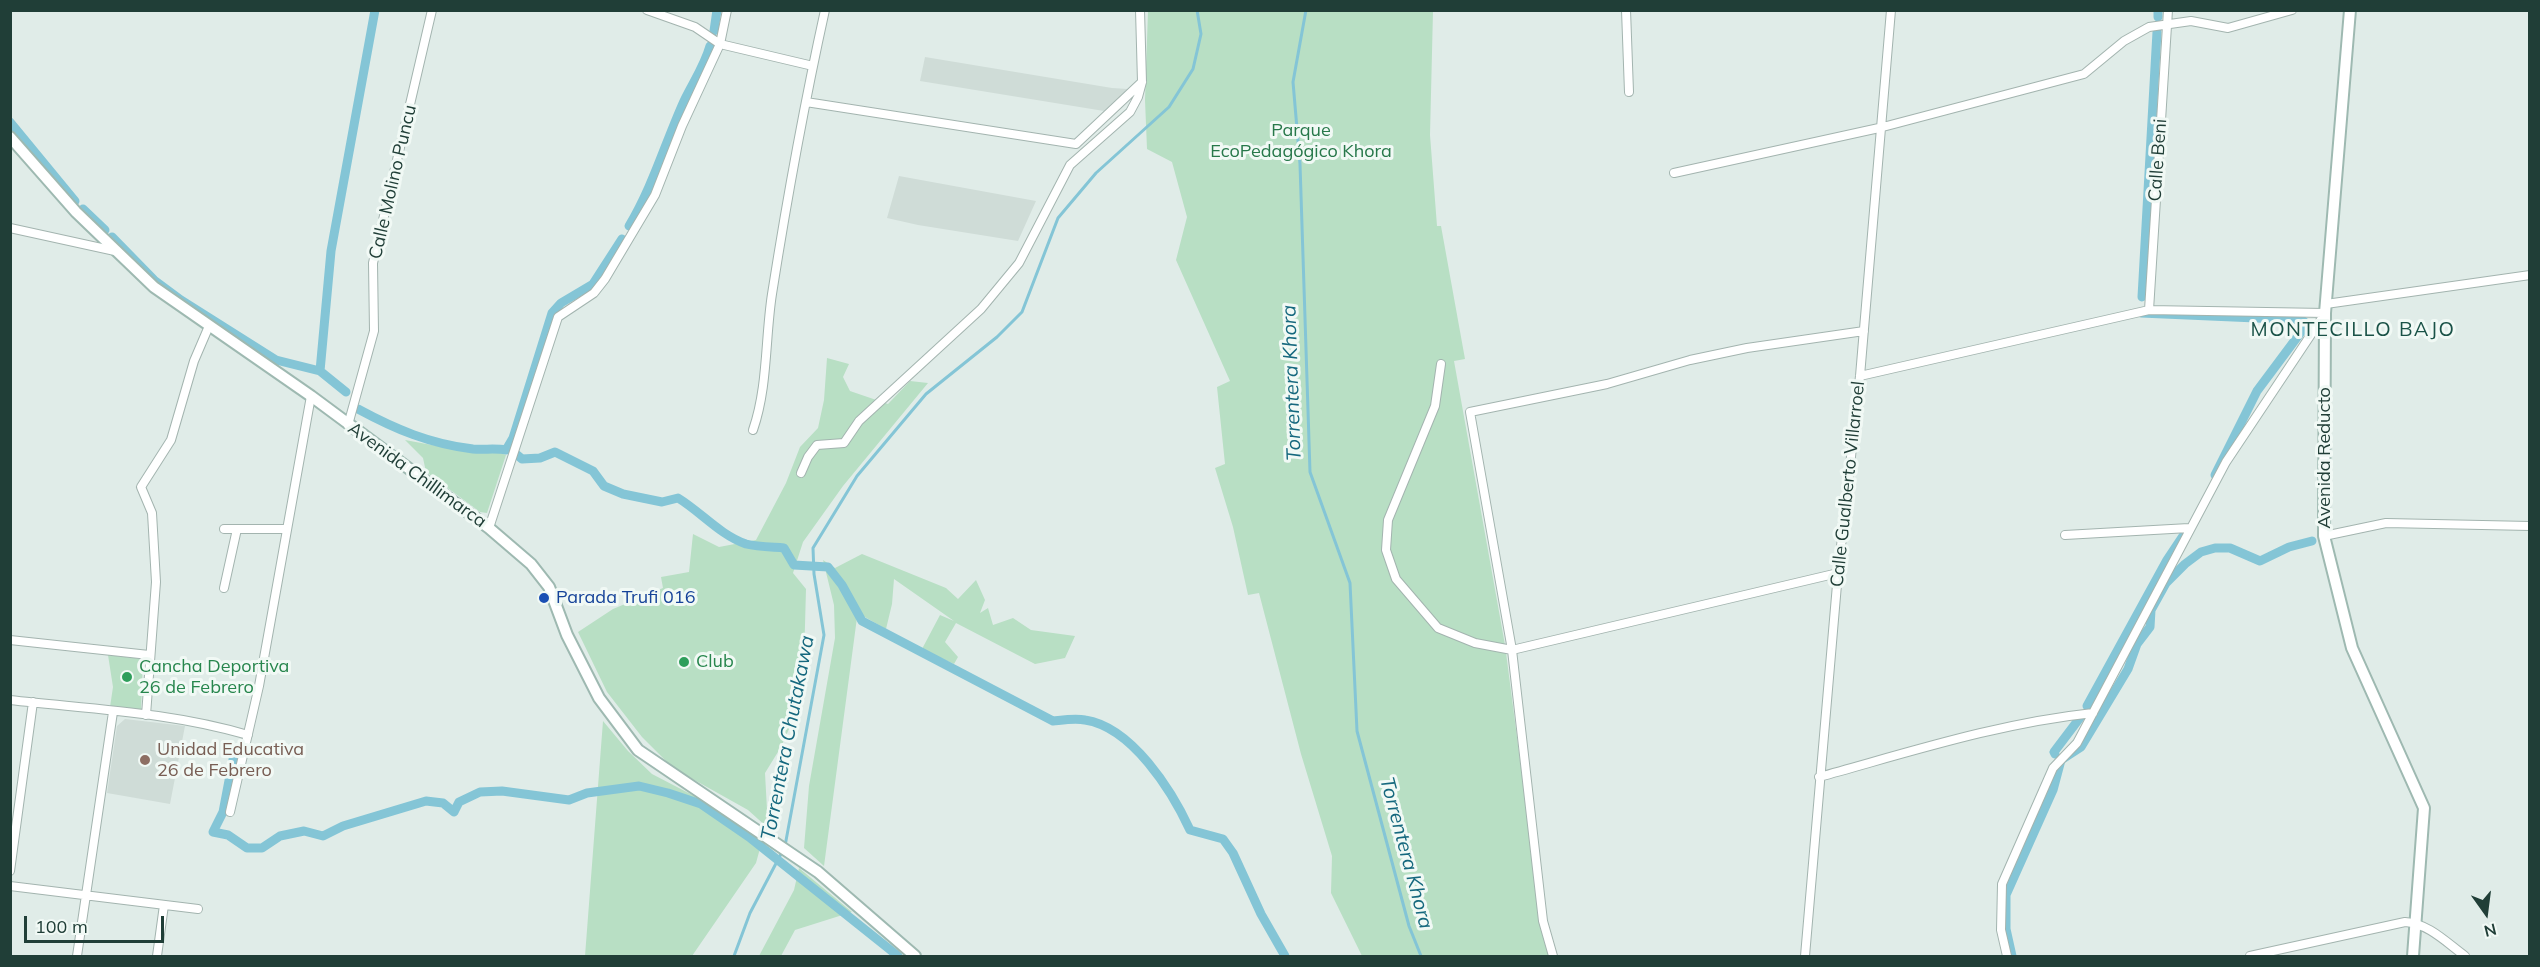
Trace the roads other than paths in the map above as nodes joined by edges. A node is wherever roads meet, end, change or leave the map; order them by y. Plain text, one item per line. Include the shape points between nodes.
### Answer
1 (432, 10) edge
2 (647, 10) edge
3 (727, 10) edge
4 (825, 10) edge
5 (1140, 10) edge
6 (1626, 10) edge
7 (1891, 10) edge
8 (2168, 10) edge
9 (2292, 10) edge
10 (2350, 10) edge
11 (2167, 23) junction
12 (720, 44) junction
13 (813, 66) junction
14 (1142, 82) junction
15 (1629, 92) dead end
16 (806, 102) junction
17 (1879, 128) junction
18 (10, 137) edge
19 (1674, 173) dead end
20 (10, 228) edge
21 (115, 251) junction
22 (2529, 275) edge
23 (2325, 308) junction
24 (2149, 310) junction
25 (209, 326) junction
26 (1864, 331) junction
27 (1441, 364) dead end
28 (1860, 376) junction
29 (311, 396) junction
30 (348, 425) junction
31 (753, 430) dead end
32 (801, 473) dead end
33 (2529, 526) edge
34 (287, 528) junction
35 (489, 528) junction
36 (2189, 528) junction
37 (237, 529) junction
38 (224, 530) dead end
39 (2065, 535) dead end
40 (2324, 536) junction
41 (1838, 573) junction
42 (224, 588) dead end
43 (10, 640) edge
44 (1512, 650) junction
45 (149, 655) junction
46 (10, 700) edge
47 (33, 702) junction
48 (113, 712) junction
49 (2093, 713) junction
50 (146, 715) junction
51 (248, 735) junction
52 (1819, 777) junction
53 (230, 812) dead end
54 (10, 871) edge
55 (10, 886) edge
56 (86, 896) junction
57 (164, 905) junction
58 (198, 909) dead end
59 (2415, 922) junction
60 (77, 957) edge
61 (157, 957) edge
62 (915, 957) edge
63 (1553, 957) edge
64 (1805, 957) edge
65 (2007, 957) edge
66 (2250, 957) edge
67 (2413, 957) edge
68 (2465, 957) edge

1 - 30 street, Calle Molino Puncu via 374,263 374,331
2 - 12 street via 695,27
3 - 12 street
4 - 13 street
5 - 14 street
6 - 15 street
7 - 17 street, Calle Gualberto Villarroel
8 - 11 street, Calle Beni
9 - 11 street via 2228,28 2191,21
10 - 23 street, Avenida Reducto
11 - 17 street via 2149,27 2124,41 2084,74
11 - 24 street, Calle Beni
12 - 13 street
12 - 35 street via 655,195 605,279 594,292 558,317
13 - 16 street
14 - 16 street via 1076,144
14 - 32 street via 1130,111 1070,165 1019,263 981,309 859,421 844,443 817,445
16 - 31 street via 766,337 761,406
17 - 19 street
17 - 26 street, Calle Gualberto Villarroel
18 - 21 street, Avenida Chillimarca
20 - 21 street
21 - 25 street, Avenida Chillimarca via 154,287
22 - 23 street
23 - 24 street
23 - 36 street via 2226,462
23 - 40 street, Avenida Reducto
24 - 28 street
25 - 29 street, Avenida Chillimarca
25 - 45 street via 194,361 171,440 141,487 152,513 156,582
26 - 28 street, Calle Gualberto Villarroel
26 - 44 street via 1747,348 1607,384 1470,412
27 - 44 street via 1435,406 1388,520 1386,549 1396,579 1438,628 1475,643
28 - 41 street, Calle Gualberto Villarroel
29 - 30 street, Avenida Chillimarca
29 - 34 street
30 - 35 street, Avenida Chillimarca
33 - 40 street via 2386,524
34 - 37 street
34 - 51 street
35 - 62 street, Avenida Chillimarca via 531,564 549,587 567,635 599,698 638,750 818,872
36 - 39 street
36 - 49 street
37 - 38 street
37 - 42 street
40 - 59 street, Avenida Reducto via 2352,648 2424,808
41 - 44 street
41 - 52 street, Calle Gualberto Villarroel
43 - 45 street
44 - 63 street via 1540,899
45 - 50 street
46 - 47 street
47 - 48 street
47 - 54 street
48 - 50 street
48 - 56 street
49 - 52 street via 2049,718 1962,737
49 - 65 street via 2077,743 2053,768 2002,884 2001,930
50 - 51 street
51 - 53 street
52 - 64 street, Calle Gualberto Villarroel
55 - 56 street
56 - 57 street
56 - 60 street
57 - 58 street
57 - 61 street
59 - 66 street
59 - 67 street, Avenida Reducto
59 - 68 street

